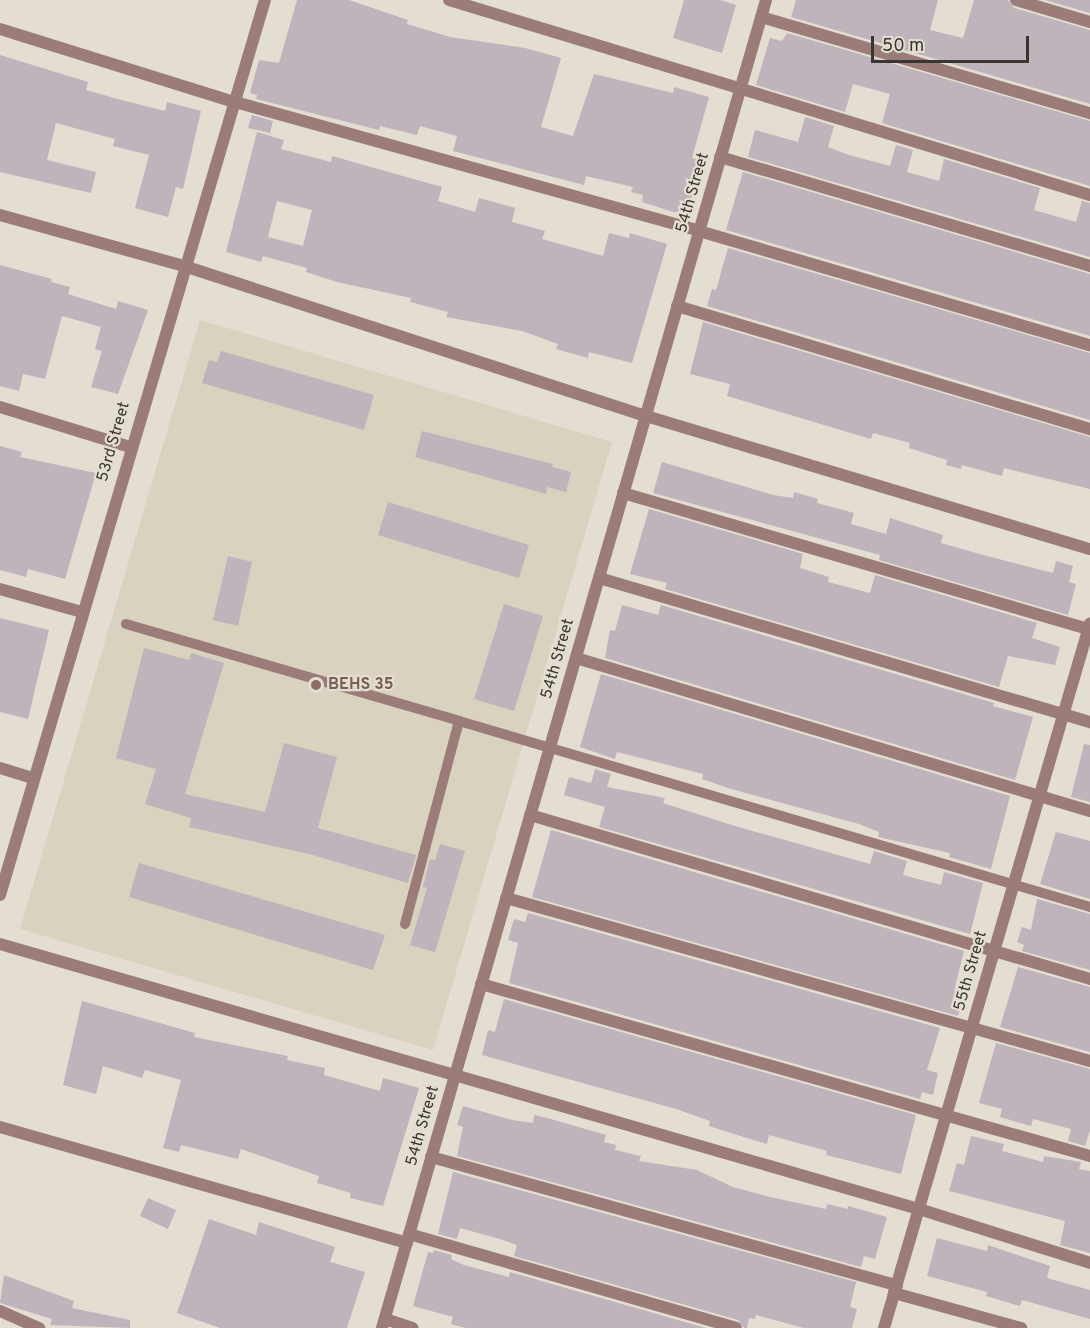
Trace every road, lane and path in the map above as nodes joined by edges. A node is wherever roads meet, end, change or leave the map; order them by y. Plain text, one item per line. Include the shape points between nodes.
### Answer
1 (266, 0) edge
2 (449, 0) edge
3 (766, 0) edge
4 (1016, 0) edge
5 (761, 17) junction
6 (1090, 21) edge
7 (0, 28) edge
8 (740, 89) junction
9 (235, 102) junction
10 (1090, 113) edge
11 (720, 157) junction
12 (1090, 195) edge
13 (0, 215) edge
14 (699, 231) junction
15 (184, 266) junction
16 (1090, 266) edge
17 (677, 306) junction
18 (1090, 345) edge
19 (0, 407) edge
20 (646, 416) junction
21 (1090, 429) edge
22 (130, 447) junction
23 (623, 493) junction
24 (1090, 549) edge
25 (599, 578) junction
26 (0, 589) edge
27 (82, 612) junction
28 (126, 624) dead end
29 (1089, 627) edge
30 (576, 658) junction
31 (1063, 714) junction
32 (459, 721) junction
33 (1090, 722) edge
34 (549, 751) junction
35 (0, 768) edge
36 (33, 778) junction
37 (1040, 796) junction
38 (1090, 811) edge
39 (530, 815) junction
40 (1013, 885) junction
41 (0, 895) edge
42 (506, 898) junction
43 (1090, 908) edge
44 (405, 924) dead end
45 (0, 944) edge
46 (994, 953) junction
47 (1090, 979) edge
48 (481, 984) junction
49 (972, 1028) junction
50 (1090, 1061) edge
51 (455, 1075) junction
52 (946, 1115) junction
53 (0, 1127) edge
54 (1090, 1156) edge
55 (431, 1157) junction
56 (919, 1209) junction
57 (407, 1243) junction
58 (1090, 1263) edge
59 (894, 1293) junction
60 (0, 1311) edge
61 (384, 1324) edge
62 (39, 1328) edge
63 (413, 1328) edge
64 (736, 1328) edge
65 (884, 1328) edge
66 (1020, 1328) edge

1 - 9 street, 53rd Street
2 - 8 street
3 - 5 street, 54th Street
4 - 6 street
5 - 8 street, 54th Street
5 - 10 street
7 - 9 street
8 - 11 street, 54th Street
8 - 12 street
9 - 14 street
9 - 15 street, 53rd Street
11 - 14 street, 54th Street
11 - 16 street
13 - 15 street
14 - 17 street, 54th Street
14 - 18 street
15 - 20 street
15 - 22 street, 53rd Street
17 - 20 street, 54th Street
17 - 21 street
19 - 22 street
20 - 23 street, 54th Street
20 - 24 street
22 - 27 street, 53rd Street
23 - 25 street, 54th Street
23 - 29 street
25 - 30 street, 54th Street
25 - 31 street
26 - 27 street
27 - 36 street, 53rd Street
28 - 32 lane
29 - 31 street, 55th Street
30 - 34 street, 54th Street
30 - 37 street
31 - 33 street
31 - 37 street, 55th Street
32 - 34 lane
32 - 44 lane
34 - 39 street, 54th Street
34 - 40 lane
35 - 36 street
36 - 41 street, 53rd Street
37 - 38 street
37 - 40 street, 55th Street
39 - 42 street, 54th Street
39 - 46 street
40 - 43 lane
40 - 46 street, 55th Street
42 - 48 street, 54th Street
42 - 49 street
45 - 51 street
46 - 47 street
46 - 49 street, 55th Street
48 - 51 street, 54th Street
48 - 52 street
49 - 50 street
49 - 52 street, 55th Street
51 - 55 street, 54th Street
51 - 56 street
52 - 54 street
52 - 56 street, 55th Street
53 - 57 street
55 - 57 street, 54th Street
55 - 59 street via 897,1285
56 - 58 street
56 - 59 street, 55th Street
57 - 61 street, 54th Street
57 - 64 street via 409,1234
59 - 65 street, 55th Street
59 - 66 street
60 - 62 street
61 - 63 street

